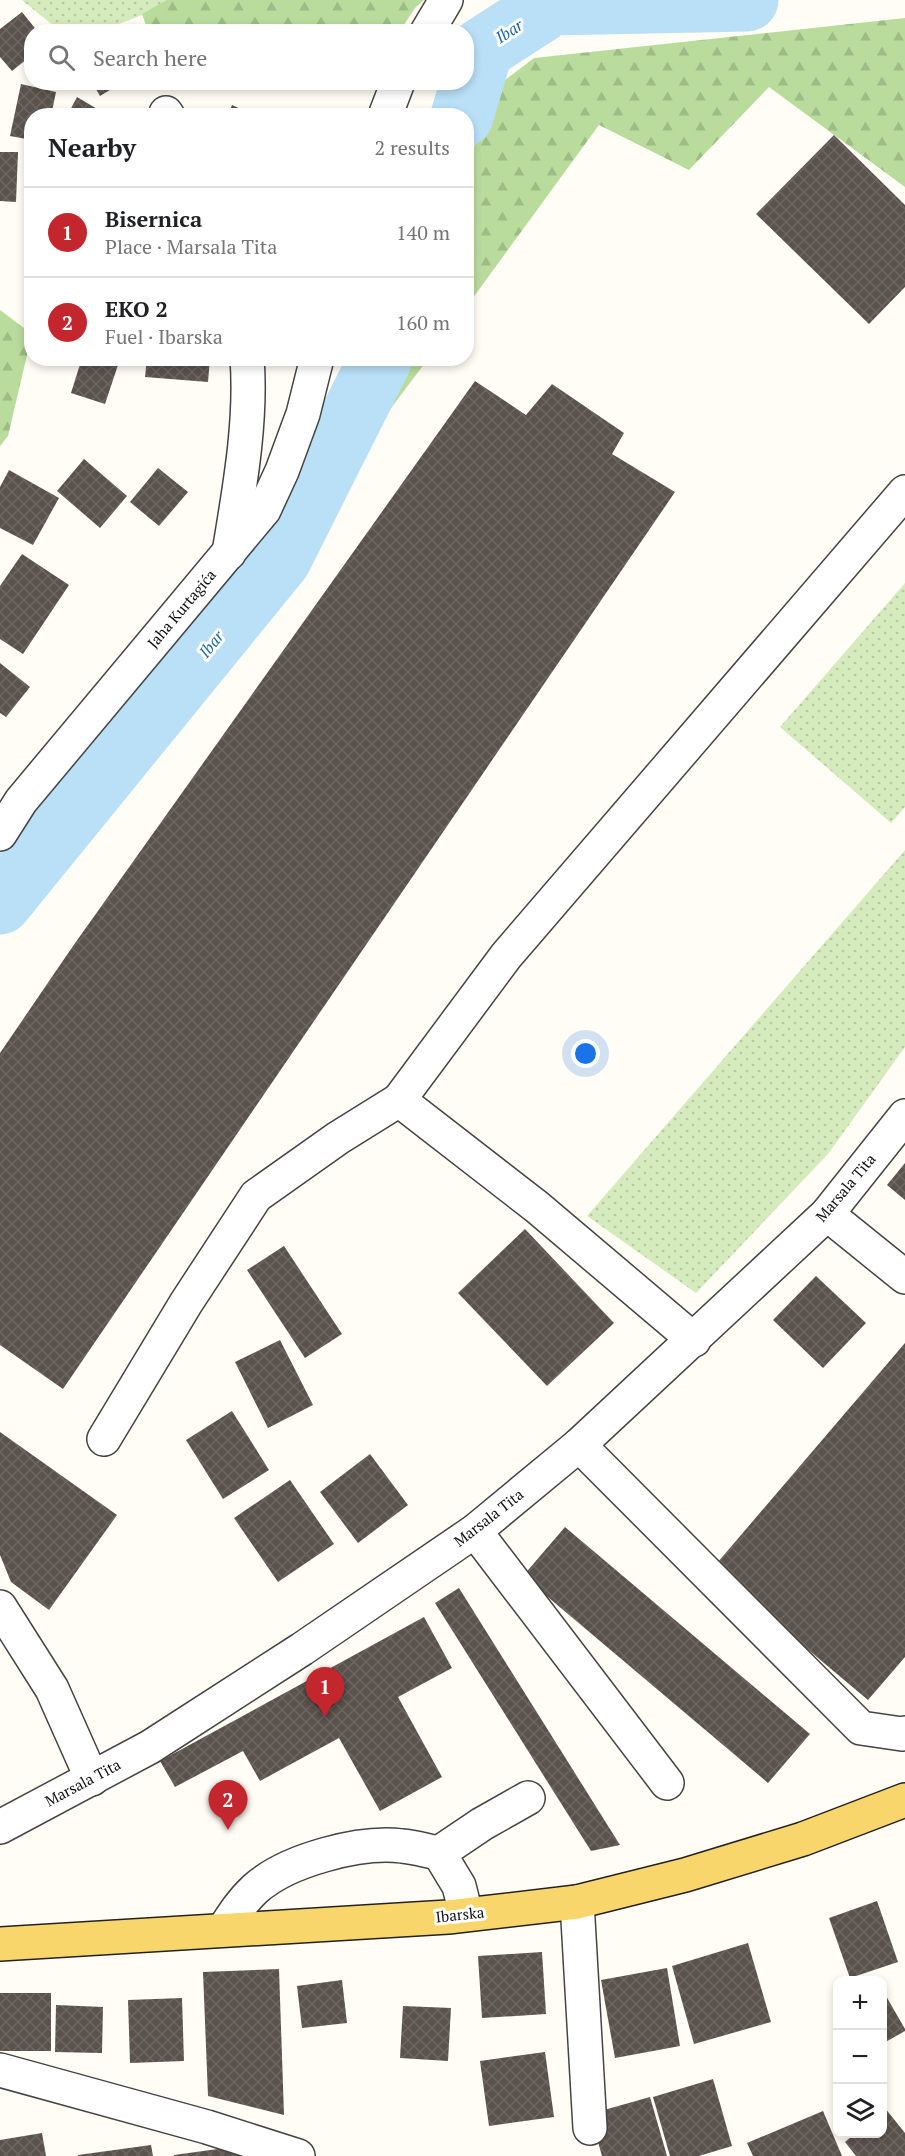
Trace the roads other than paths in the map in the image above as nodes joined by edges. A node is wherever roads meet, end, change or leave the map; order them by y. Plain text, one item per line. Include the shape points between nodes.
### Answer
1 (446, 0) edge
2 (432, 24) edge
3 (395, 90) edge
4 (388, 108) edge
5 (248, 366) edge
6 (315, 366) edge
7 (905, 492) edge
8 (229, 554) junction
9 (0, 834) edge
10 (399, 1100) junction
11 (905, 1116) edge
12 (827, 1214) junction
13 (905, 1277) edge
14 (694, 1340) junction
15 (104, 1439) dead end
16 (579, 1445) junction
17 (475, 1532) junction
18 (0, 1607) edge
19 (905, 1733) edge
20 (92, 1779) junction
21 (667, 1783) dead end
22 (528, 1798) dead end
23 (905, 1800) edge
24 (0, 1827) edge
25 (439, 1853) junction
26 (577, 1902) junction
27 (466, 1914) junction
28 (224, 1929) junction
29 (2, 1936) edge
30 (0, 2070) edge
31 (590, 2128) dead end
32 (298, 2156) edge

1 - 2 street
3 - 4 street
5 - 8 street via 242,466
6 - 8 street, Jaha Kurtagića via 282,471 264,510
7 - 10 street via 506,956
8 - 9 street, Jaha Kurtagića via 21,801
10 - 14 street via 537,1207
10 - 15 street via 256,1196
11 - 12 street, Marsala Tita
12 - 13 street
12 - 14 street, Marsala Tita
14 - 16 street, Marsala Tita
16 - 17 street, Marsala Tita
16 - 19 street via 861,1728
17 - 20 street, Marsala Tita via 302,1649 150,1747
17 - 21 street
18 - 20 street via 52,1689
20 - 24 street, Marsala Tita
22 - 25 street
23 - 26 main road, Ibarska via 782,1845
25 - 27 street via 459,1886
25 - 28 street via 401,1846 340,1849 279,1872 255,1889
26 - 27 main road, Ibarska
26 - 31 street
27 - 28 main road, Ibarska
28 - 29 main road, Ibarska
30 - 32 street

